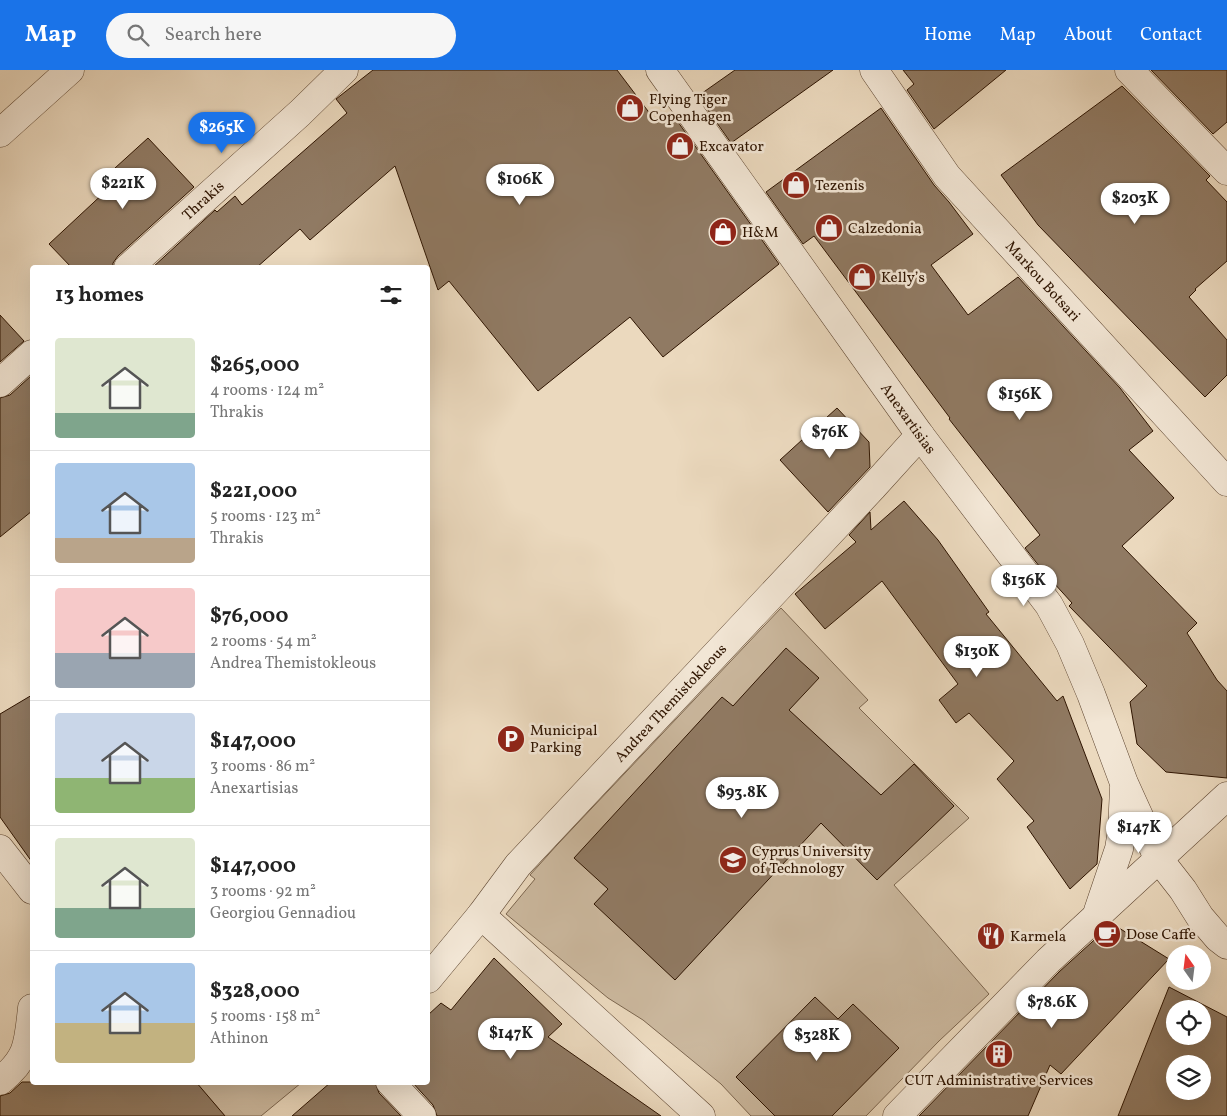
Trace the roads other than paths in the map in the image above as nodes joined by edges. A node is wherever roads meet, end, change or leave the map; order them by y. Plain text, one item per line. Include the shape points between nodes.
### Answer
1 (70, 70) edge
2 (344, 70) edge
3 (660, 70) edge
4 (874, 70) edge
5 (1129, 70) edge
6 (0, 133) edge
7 (1227, 171) edge
8 (131, 265) edge
9 (30, 356) edge
10 (0, 383) edge
11 (920, 434) junction
12 (1227, 482) edge
13 (1124, 783) junction
14 (1227, 796) edge
15 (0, 849) edge
16 (1158, 858) junction
17 (30, 887) edge
18 (481, 915) junction
19 (1097, 915) junction
20 (1227, 945) edge
21 (430, 977) edge
22 (30, 1027) edge
23 (0, 1081) edge
24 (393, 1085) edge
25 (422, 1116) edge
26 (701, 1116) edge
27 (897, 1116) edge

1 - 6 street
2 - 8 street, Thrakis
3 - 11 street, Anexartisias
4 - 12 street, Markou Botsari via 947,176
5 - 7 street
9 - 10 street
11 - 13 street, Anexartisias via 1049,605 1070,644
11 - 18 street, Andrea Themistokleous via 518,865
13 - 16 street, Anexartisias
13 - 19 street, Anexartisias via 1119,849
14 - 16 street
15 - 17 street
16 - 19 street
16 - 20 street, Anexartisias via 1200,917
18 - 21 street, Andrea Themistokleous
18 - 26 street
19 - 27 street
22 - 23 street via 24,1056
24 - 25 street

